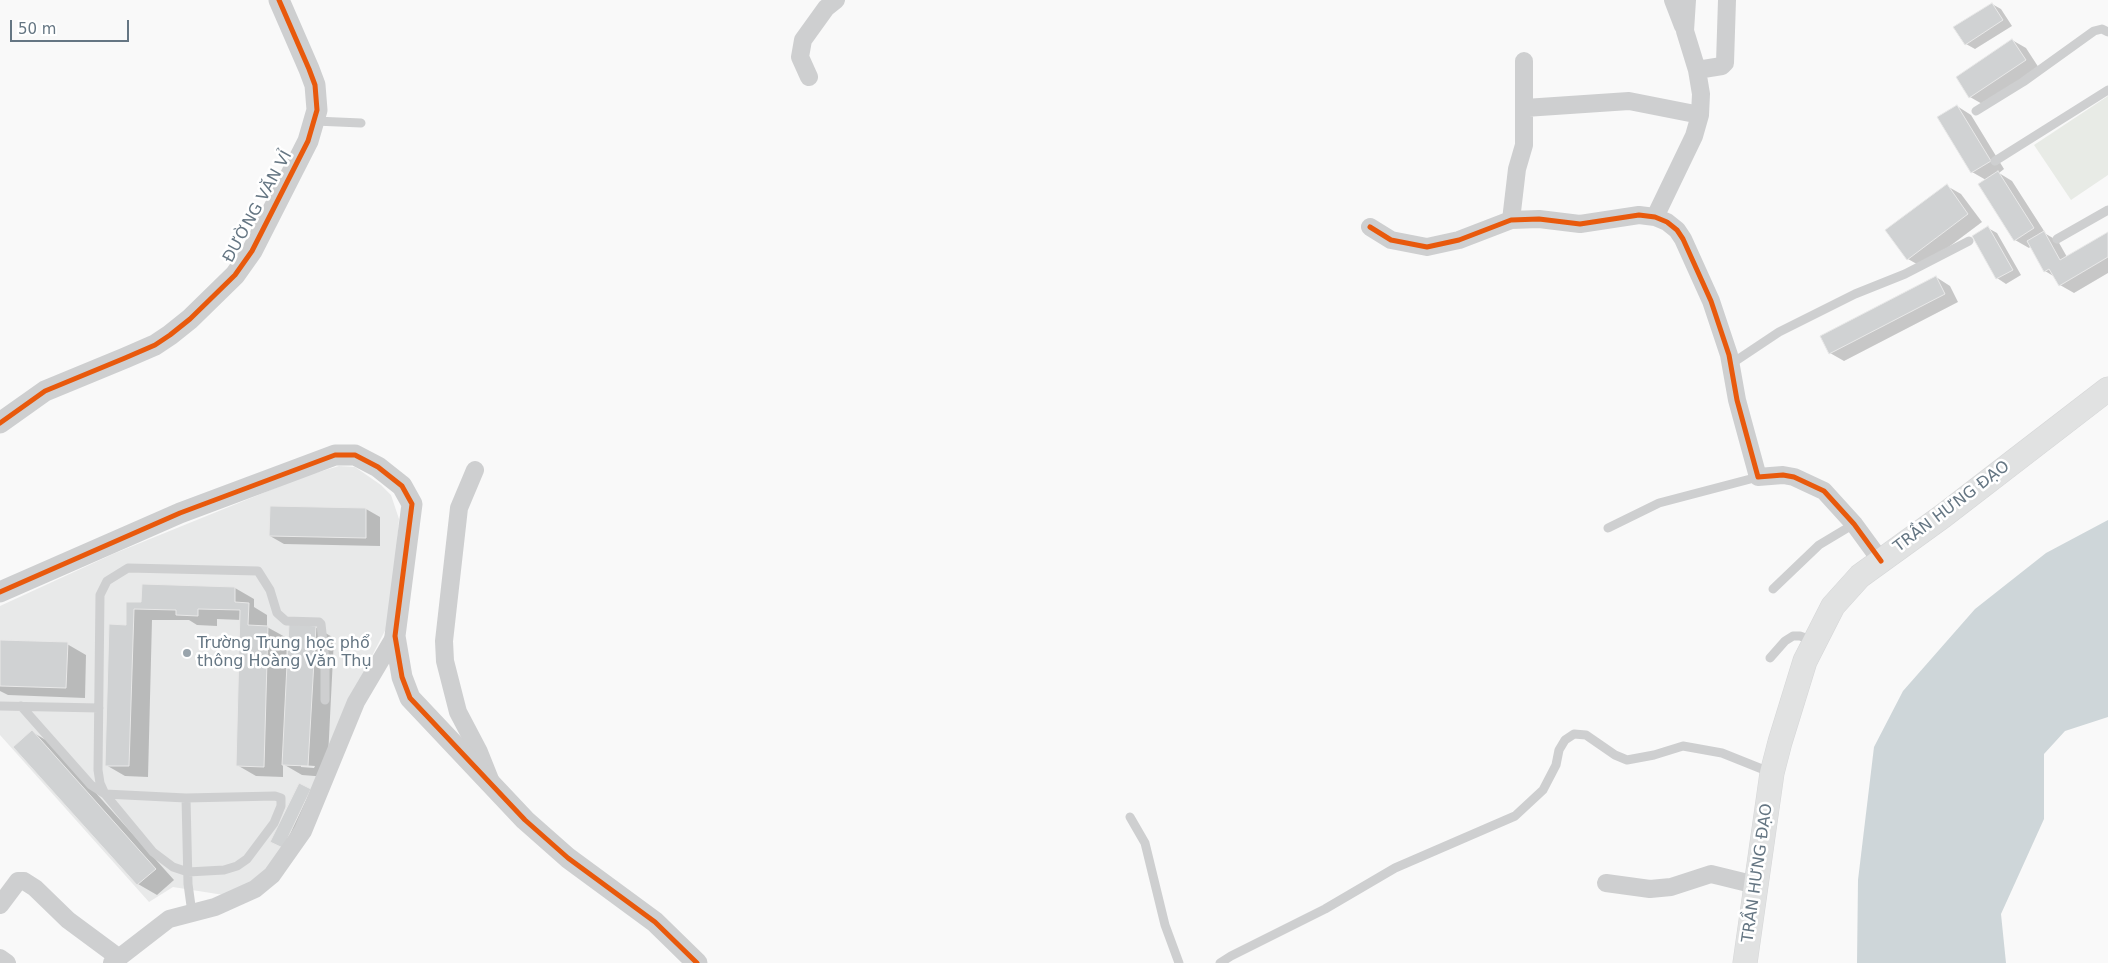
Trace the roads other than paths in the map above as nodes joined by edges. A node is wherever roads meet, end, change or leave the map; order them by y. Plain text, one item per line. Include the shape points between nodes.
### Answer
1 (279, 0) edge
2 (836, 0) edge
3 (1673, 0) edge
4 (1687, 0) edge
5 (1727, 0) edge
6 (2106, 29) edge
7 (1685, 31) junction
8 (1524, 61) dead end
9 (1697, 70) junction
10 (809, 78) dead end
11 (2108, 90) edge
12 (1525, 108) junction
13 (1976, 111) dead end
14 (1700, 115) junction
15 (315, 122) junction
16 (361, 123) dead end
17 (1995, 161) dead end
18 (2108, 210) edge
19 (1655, 216) junction
20 (1511, 220) junction
21 (1370, 227) dead end
22 (2057, 239) dead end
23 (1969, 241) dead end
24 (1731, 364) junction
25 (2108, 388) edge
26 (0, 423) edge
27 (476, 470) dead end
28 (1758, 476) junction
29 (1854, 524) junction
30 (1608, 528) dead end
31 (1880, 561) junction
32 (1773, 589) dead end
33 (0, 592) edge
34 (395, 636) junction
35 (1814, 642) junction
36 (1770, 658) dead end
37 (325, 700) dead end
38 (0, 706) edge
39 (21, 706) junction
40 (99, 708) junction
41 (1772, 773) junction
42 (492, 787) junction
43 (104, 794) junction
44 (186, 798) junction
45 (1130, 817) dead end
46 (188, 872) junction
47 (1606, 884) dead end
48 (1756, 885) junction
49 (0, 905) edge
50 (192, 913) junction
51 (0, 958) edge
52 (115, 960) edge
53 (6, 963) edge
54 (697, 963) edge
55 (1179, 963) edge
56 (1220, 963) edge
57 (1745, 963) edge

1 - 15 street, ĐƯỜNG VĂN VỈ via 315,85
2 - 10 street via 826,8 803,40 800,57
3 - 7 street
4 - 7 street
5 - 9 street via 1725,62 1722,66
6 - 13 lane via 2094,31
7 - 9 street
8 - 12 street
9 - 14 street
11 - 17 lane
12 - 14 street via 1629,101
12 - 20 street via 1524,145 1517,169
14 - 19 street via 1694,136
15 - 16 lane
15 - 26 street, ĐƯỜNG VĂN VỈ via 252,251 235,275 190,319 155,345 45,391
18 - 22 lane
19 - 20 street via 1623,216 1580,224 1539,219
19 - 24 street via 1677,230 1683,239 1711,301
20 - 21 street via 1459,240 1427,247 1392,240
23 - 24 lane via 1779,332
24 - 28 street via 1737,400
25 - 31 main road, TRẦN HƯNG ĐẠO
27 - 42 street via 459,508 444,641 445,661 458,712 479,752
28 - 29 street via 1783,475 1809,482 1832,498
28 - 30 lane via 1659,503
29 - 31 street
29 - 32 lane via 1820,545
31 - 35 main road, TRẦN HƯNG ĐẠO via 1860,576 1833,606
33 - 34 street via 180,513 335,456 355,456 378,467 402,486 412,504
34 - 42 street via 402,678 410,698
34 - 50 street via 356,702 303,831 284,861 255,890
35 - 36 lane via 1793,636
35 - 41 main road, TRẦN HƯNG ĐẠO via 1792,698
37 - 40 lane via 321,624 286,621 277,613 270,590 258,571 128,568 107,581 100,595
38 - 39 lane
39 - 40 lane
39 - 43 lane via 91,785
40 - 43 lane via 98,770
41 - 48 main road, TRẦN HƯNG ĐẠO
41 - 56 lane via 1722,753 1683,746 1627,760 1586,735 1574,734 1559,750 1556,765 1543,790 1515,816 1395,868 1325,909
42 - 54 street via 524,820 655,922
43 - 44 lane
43 - 46 lane via 153,852 173,867
44 - 46 lane
44 - 46 lane via 281,798 274,823 247,859 224,870
45 - 55 lane via 1145,843 1165,925
46 - 50 lane
47 - 48 street via 1650,889 1671,887 1711,874
48 - 57 main road, TRẦN HƯNG ĐẠO
49 - 52 street via 15,885 24,881
50 - 52 street via 169,919
51 - 53 street

